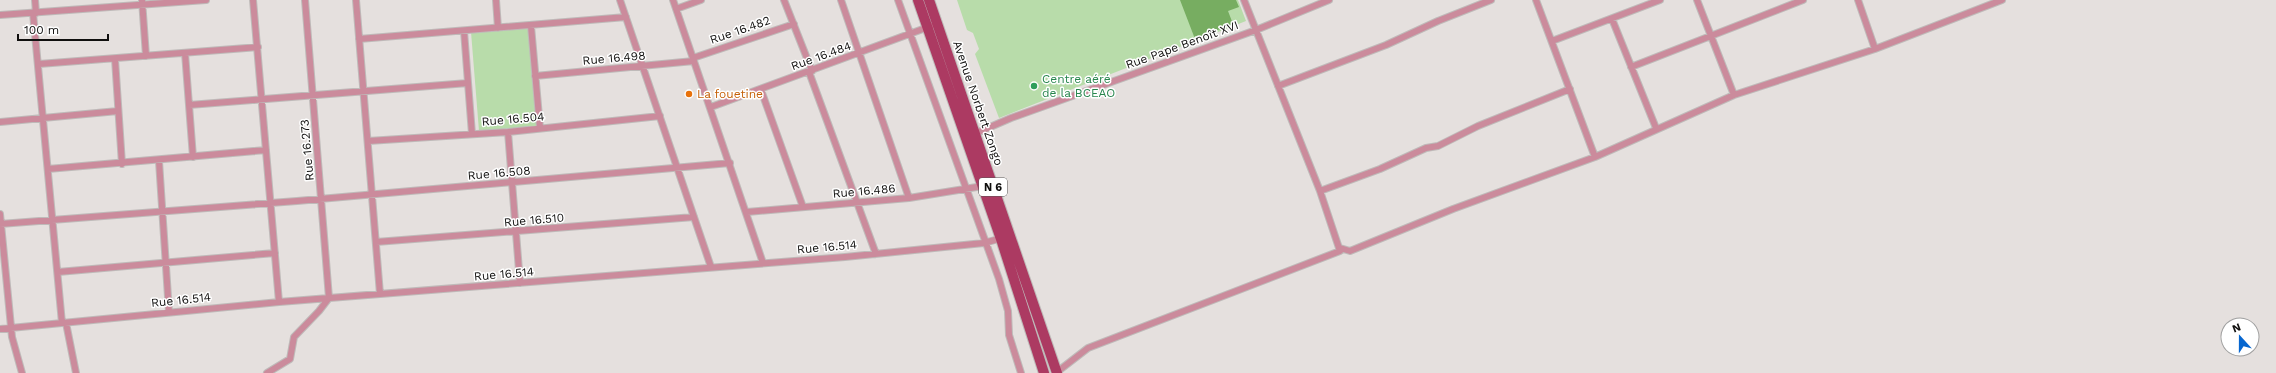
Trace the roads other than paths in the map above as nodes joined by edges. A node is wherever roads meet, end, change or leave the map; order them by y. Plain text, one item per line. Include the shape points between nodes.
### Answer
1 (35, 0) edge
2 (206, 0) edge
3 (253, 0) edge
4 (305, 0) edge
5 (356, 0) edge
6 (496, 0) edge
7 (620, 0) edge
8 (673, 0) edge
9 (701, 0) edge
10 (784, 0) edge
11 (842, 0) edge
12 (898, 0) edge
13 (918, 0) edge
14 (929, 0) edge
15 (1244, 0) edge
16 (1329, 0) edge
17 (1491, 0) edge
18 (1536, 0) edge
19 (1660, 0) edge
20 (1697, 0) edge
21 (1803, 0) edge
22 (1858, 0) edge
23 (2002, 0) edge
24 (142, 2) edge
25 (676, 9) junction
26 (35, 13) junction
27 (0, 16) edge
28 (626, 16) junction
29 (1612, 19) junction
30 (794, 24) junction
31 (531, 26) junction
32 (933, 26) junction
33 (498, 28) junction
34 (1256, 30) junction
35 (464, 31) junction
36 (910, 34) junction
37 (1711, 36) junction
38 (359, 39) junction
39 (1552, 42) junction
40 (258, 47) junction
41 (1876, 50) junction
42 (185, 53) junction
43 (860, 54) junction
44 (146, 56) junction
45 (115, 59) junction
46 (693, 60) junction
47 (39, 64) junction
48 (643, 66) junction
49 (1631, 67) junction
50 (810, 72) junction
51 (535, 76) junction
52 (468, 83) junction
53 (1278, 86) junction
54 (1570, 89) junction
55 (364, 90) junction
56 (761, 90) junction
57 (313, 94) junction
58 (1734, 95) junction
59 (263, 99) junction
60 (189, 105) junction
61 (711, 107) junction
62 (118, 111) junction
63 (660, 116) junction
64 (43, 118) junction
65 (0, 122) edge
66 (540, 128) junction
67 (1656, 128) junction
68 (508, 132) junction
69 (472, 134) junction
70 (974, 134) junction
71 (368, 141) junction
72 (266, 150) junction
73 (193, 157) junction
74 (1595, 157) junction
75 (159, 161) junction
76 (730, 163) junction
77 (122, 164) junction
78 (678, 168) junction
79 (48, 169) junction
80 (512, 183) junction
81 (983, 186) junction
82 (966, 190) junction
83 (1320, 191) junction
84 (372, 194) junction
85 (322, 198) junction
86 (909, 198) junction
87 (270, 203) junction
88 (858, 204) junction
89 (803, 207) junction
90 (162, 212) junction
91 (747, 212) junction
92 (0, 214) edge
93 (694, 217) junction
94 (53, 220) junction
95 (0, 224) edge
96 (516, 233) junction
97 (1005, 237) junction
98 (376, 242) junction
99 (984, 243) junction
100 (1340, 248) junction
101 (275, 253) junction
102 (876, 254) junction
103 (166, 263) junction
104 (763, 263) junction
105 (711, 267) junction
106 (58, 272) junction
107 (520, 283) junction
108 (380, 294) junction
109 (329, 298) junction
110 (279, 302) junction
111 (169, 312) junction
112 (64, 323) junction
113 (11, 328) junction
114 (0, 329) edge
115 (1057, 372) edge
116 (22, 373) edge
117 (76, 373) edge
118 (267, 373) edge
119 (1021, 373) edge
120 (1044, 373) edge

1 - 26 street
2 - 24 street
3 - 40 street
4 - 57 street, Rue 16.273
5 - 38 street
6 - 33 street
7 - 28 street
8 - 25 street
9 - 25 street
10 - 30 street
11 - 43 street
12 - 36 street
13 - 32 main road, Avenue Norbert Zongo / N 6
14 - 32 main road, Avenue Norbert Zongo / N 6
15 - 34 street
16 - 34 street, Rue Pape Benoît XVI
17 - 53 street via 1386,45
18 - 39 street
19 - 29 street
20 - 37 street
21 - 37 street
22 - 41 street
23 - 41 street
24 - 26 street
24 - 44 street
25 - 46 street
26 - 27 street
26 - 47 street
28 - 31 street
28 - 48 street
29 - 39 street
29 - 49 street
30 - 46 street, Rue 16.482
30 - 50 street
31 - 33 street
31 - 51 street
32 - 36 street, Rue 16.484
32 - 70 main road, Avenue Norbert Zongo / N 6
32 - 81 main road, Avenue Norbert Zongo / N 6
33 - 35 street
34 - 53 street
34 - 70 street, Rue Pape Benoît XVI via 1011,118
35 - 38 street
35 - 52 street
36 - 43 street, Rue 16.484
36 - 82 street
37 - 49 street
37 - 58 street
38 - 55 street
39 - 54 street
40 - 42 street
40 - 59 street
41 - 58 street
42 - 44 street
42 - 60 street
43 - 50 street, Rue 16.484
43 - 86 street
44 - 45 street
45 - 47 street
45 - 62 street
46 - 48 street, Rue 16.498
46 - 61 street
47 - 64 street
48 - 51 street, Rue 16.498
48 - 63 street
49 - 67 street
50 - 56 street, Rue 16.484
50 - 88 street
51 - 66 street
52 - 55 street
52 - 69 street
53 - 83 street
54 - 74 street
54 - 83 street via 1478,126 1438,146 1426,148 1380,169
55 - 57 street
55 - 71 street
56 - 61 street, Rue 16.484
56 - 89 street
57 - 59 street
57 - 85 street, Rue 16.273
58 - 67 street
59 - 60 street
59 - 72 street
60 - 73 street
61 - 76 street
62 - 64 street
62 - 77 street
63 - 66 street, Rue 16.504
63 - 78 street
64 - 65 street
64 - 79 street
66 - 68 street, Rue 16.504
67 - 74 street
68 - 69 street, Rue 16.504
68 - 80 street
69 - 71 street, Rue 16.504
70 - 97 main road, Avenue Norbert Zongo / N 6
71 - 84 street
72 - 73 street
72 - 87 street
73 - 75 street
74 - 100 street via 1460,206 1350,251
75 - 77 street
75 - 90 street
76 - 78 street, Rue 16.508
76 - 91 street
77 - 79 street
78 - 80 street, Rue 16.508
78 - 93 street
79 - 94 street
80 - 84 street, Rue 16.508
80 - 96 street
81 - 82 street, Rue 16.486
81 - 97 main road, Avenue Norbert Zongo / N 6
82 - 86 street, Rue 16.486
82 - 99 street
83 - 100 street
84 - 85 street, Rue 16.508
84 - 98 street
85 - 87 street, Rue 16.508
85 - 109 street, Rue 16.273
86 - 88 street, Rue 16.486
87 - 90 street, Rue 16.508
87 - 101 street
88 - 89 street, Rue 16.486
88 - 102 street
89 - 91 street, Rue 16.486
90 - 94 street, Rue 16.508
90 - 103 street
91 - 104 street
92 - 95 street
93 - 96 street, Rue 16.510
93 - 105 street
94 - 95 street, Rue 16.508
94 - 106 street
95 - 113 street
96 - 98 street, Rue 16.510
96 - 107 street
97 - 99 street, Rue 16.514
97 - 115 main road, Avenue Norbert Zongo / N 6
97 - 120 main road, Avenue Norbert Zongo / N 6
98 - 108 street
99 - 102 street, Rue 16.514
99 - 119 street via 1005,299 1009,335
100 - 115 street via 1340,251 1088,348
101 - 103 street
101 - 110 street
102 - 104 street, Rue 16.514
103 - 106 street
103 - 111 street
104 - 105 street, Rue 16.514
105 - 107 street, Rue 16.514
106 - 112 street
107 - 108 street, Rue 16.514
108 - 109 street, Rue 16.514
109 - 110 street, Rue 16.514
109 - 118 street via 294,337 290,359
110 - 111 street, Rue 16.514
111 - 112 street, Rue 16.514
112 - 113 street, Rue 16.514
112 - 117 street
113 - 114 street, Rue 16.514
113 - 116 street

